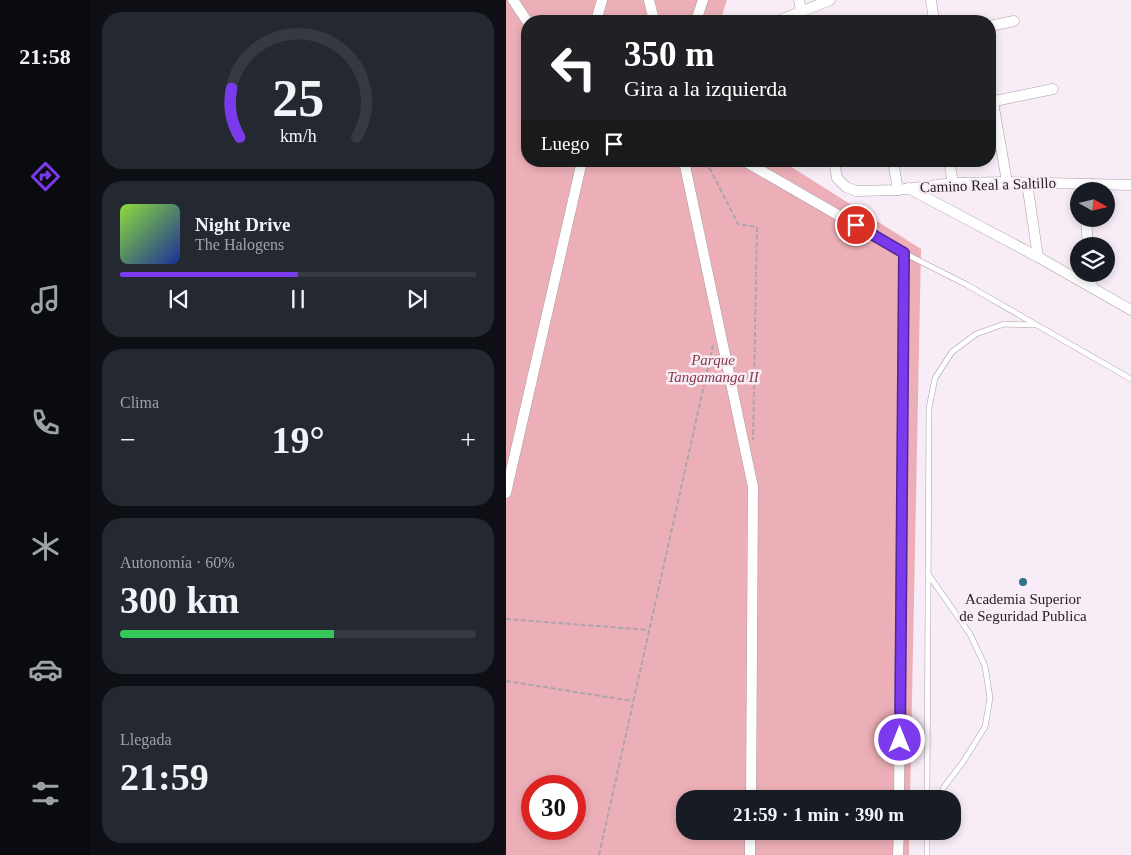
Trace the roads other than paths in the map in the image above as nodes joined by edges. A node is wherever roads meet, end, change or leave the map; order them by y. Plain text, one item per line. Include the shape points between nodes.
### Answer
1 (514, 0) edge
2 (602, 0) edge
3 (649, 0) edge
4 (703, 0) edge
5 (798, 0) edge
6 (830, 0) edge
7 (931, 0) edge
8 (524, 15) edge
9 (598, 15) edge
10 (653, 15) edge
11 (698, 15) edge
12 (802, 15) edge
13 (805, 15) edge
14 (933, 15) edge
15 (1014, 21) dead end
16 (996, 25) edge
17 (1053, 89) dead end
18 (996, 101) edge
19 (996, 129) edge
20 (581, 167) edge
21 (685, 167) edge
22 (754, 167) edge
23 (835, 167) edge
24 (895, 167) edge
25 (949, 167) edge
26 (1006, 182) junction
27 (1027, 182) junction
28 (953, 183) junction
29 (1131, 185) edge
30 (1070, 186) edge
31 (1115, 186) edge
32 (903, 189) junction
33 (904, 253) junction
34 (1038, 257) junction
35 (1092, 282) edge
36 (1092, 287) junction
37 (1131, 310) edge
38 (1035, 325) junction
39 (1131, 379) edge
40 (506, 493) edge
41 (928, 574) junction
42 (751, 790) edge
43 (899, 790) edge
44 (927, 790) edge
45 (943, 790) edge
46 (750, 840) edge
47 (898, 840) edge
48 (927, 840) edge
49 (750, 855) edge
50 (898, 855) edge
51 (927, 855) edge

1 - 8 street
2 - 9 street
3 - 10 street
4 - 11 street
5 - 12 street
6 - 13 street
7 - 14 street
15 - 16 street
17 - 18 street
19 - 26 street
20 - 40 street
21 - 42 street via 752,487
22 - 33 street
23 - 32 street, Camino Real a Saltillo via 837,178 856,190
24 - 32 street
25 - 28 street
26 - 27 street, Camino Real a Saltillo
26 - 28 street, Camino Real a Saltillo
27 - 30 street, Camino Real a Saltillo
27 - 34 street
28 - 32 street, Camino Real a Saltillo
29 - 31 street, Camino Real a Saltillo
32 - 34 street
33 - 38 lane via 968,285
33 - 43 street
34 - 36 street
35 - 36 street
36 - 37 street
38 - 39 lane
38 - 41 lane via 1004,324 976,334 952,352 935,378 929,408
41 - 44 lane
41 - 45 lane via 970,634 985,666 990,698 985,727
46 - 49 street
47 - 50 street
48 - 51 lane

